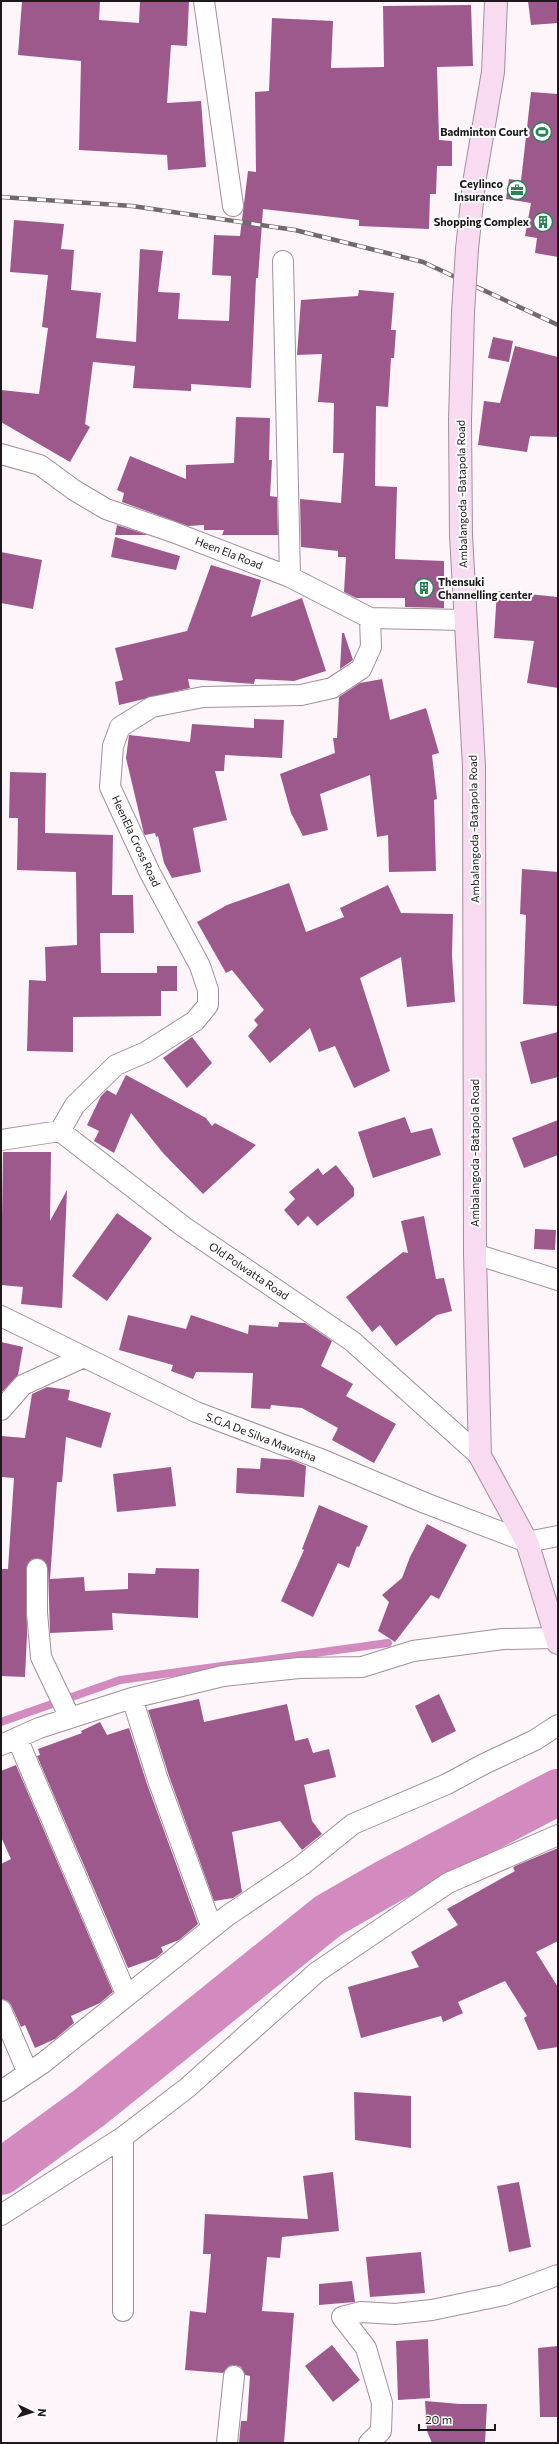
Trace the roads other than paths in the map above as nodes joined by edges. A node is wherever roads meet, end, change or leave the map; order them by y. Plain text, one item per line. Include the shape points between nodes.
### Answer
1 (204, 1) edge
2 (496, 1) edge
3 (233, 206) dead end
4 (283, 261) dead end
5 (1, 454) edge
6 (290, 577) junction
7 (370, 618) junction
8 (465, 620) junction
9 (60, 1131) junction
10 (1, 1140) edge
11 (475, 1254) junction
12 (558, 1280) edge
13 (1, 1316) edge
14 (84, 1357) junction
15 (1, 1410) edge
16 (480, 1456) junction
17 (558, 1536) edge
18 (527, 1542) junction
19 (37, 1569) dead end
20 (556, 1640) edge
21 (132, 1698) junction
22 (70, 1718) junction
23 (558, 1725) edge
24 (9, 1742) edge
25 (558, 1835) edge
26 (212, 1928) junction
27 (127, 1996) junction
28 (1, 2010) edge
29 (28, 2073) junction
30 (1, 2091) edge
31 (123, 2137) junction
32 (1, 2215) edge
33 (558, 2275) edge
34 (123, 2311) dead end
35 (234, 2376) dead end
36 (227, 2443) edge
37 (369, 2443) edge

1 - 3 street
2 - 8 main road, Ambalangoda -Batapola Road, bridge via 493,72 474,183 463,313 460,428
4 - 6 street
5 - 6 street, Heen Ela Road via 40,465 106,509
6 - 7 street, Heen Ela Road
7 - 8 street, Heen Ela Road
7 - 9 street, HeenEla Cross Road via 371,647 361,669 332,688 301,695 203,696 152,707 120,727 113,746 110,787 154,880 200,966 208,990 208,1005 195,1021 146,1052 116,1065 75,1105
8 - 11 main road, Ambalangoda -Batapola Road via 474,766
9 - 10 street
9 - 16 street, Old Polwatta Road via 184,1227 352,1341
11 - 12 street
11 - 16 main road, Ambalangoda -Batapola Road
13 - 14 street, S.G.A De Silva Mawatha
14 - 15 street via 23,1385
14 - 18 street, S.G.A De Silva Mawatha via 196,1412
16 - 18 main road, Ambalangoda -Batapola Road
17 - 18 street
18 - 20 main road, Ambalangoda -Batapola Road
19 - 22 street via 41,1657
20 - 21 street via 503,1638 413,1651 362,1667 299,1668 223,1676
21 - 22 street
21 - 26 street via 158,1780
22 - 24 street
23 - 26 street via 535,1740 447,1784 353,1824 301,1866
24 - 27 street
25 - 31 street via 448,1883 317,1972 187,2088
26 - 27 street
27 - 29 street
28 - 29 street
29 - 30 street
31 - 32 street
31 - 34 street
33 - 37 street via 504,2295 432,2310 395,2314 361,2312 342,2317 366,2348 382,2403 381,2431
35 - 36 street

